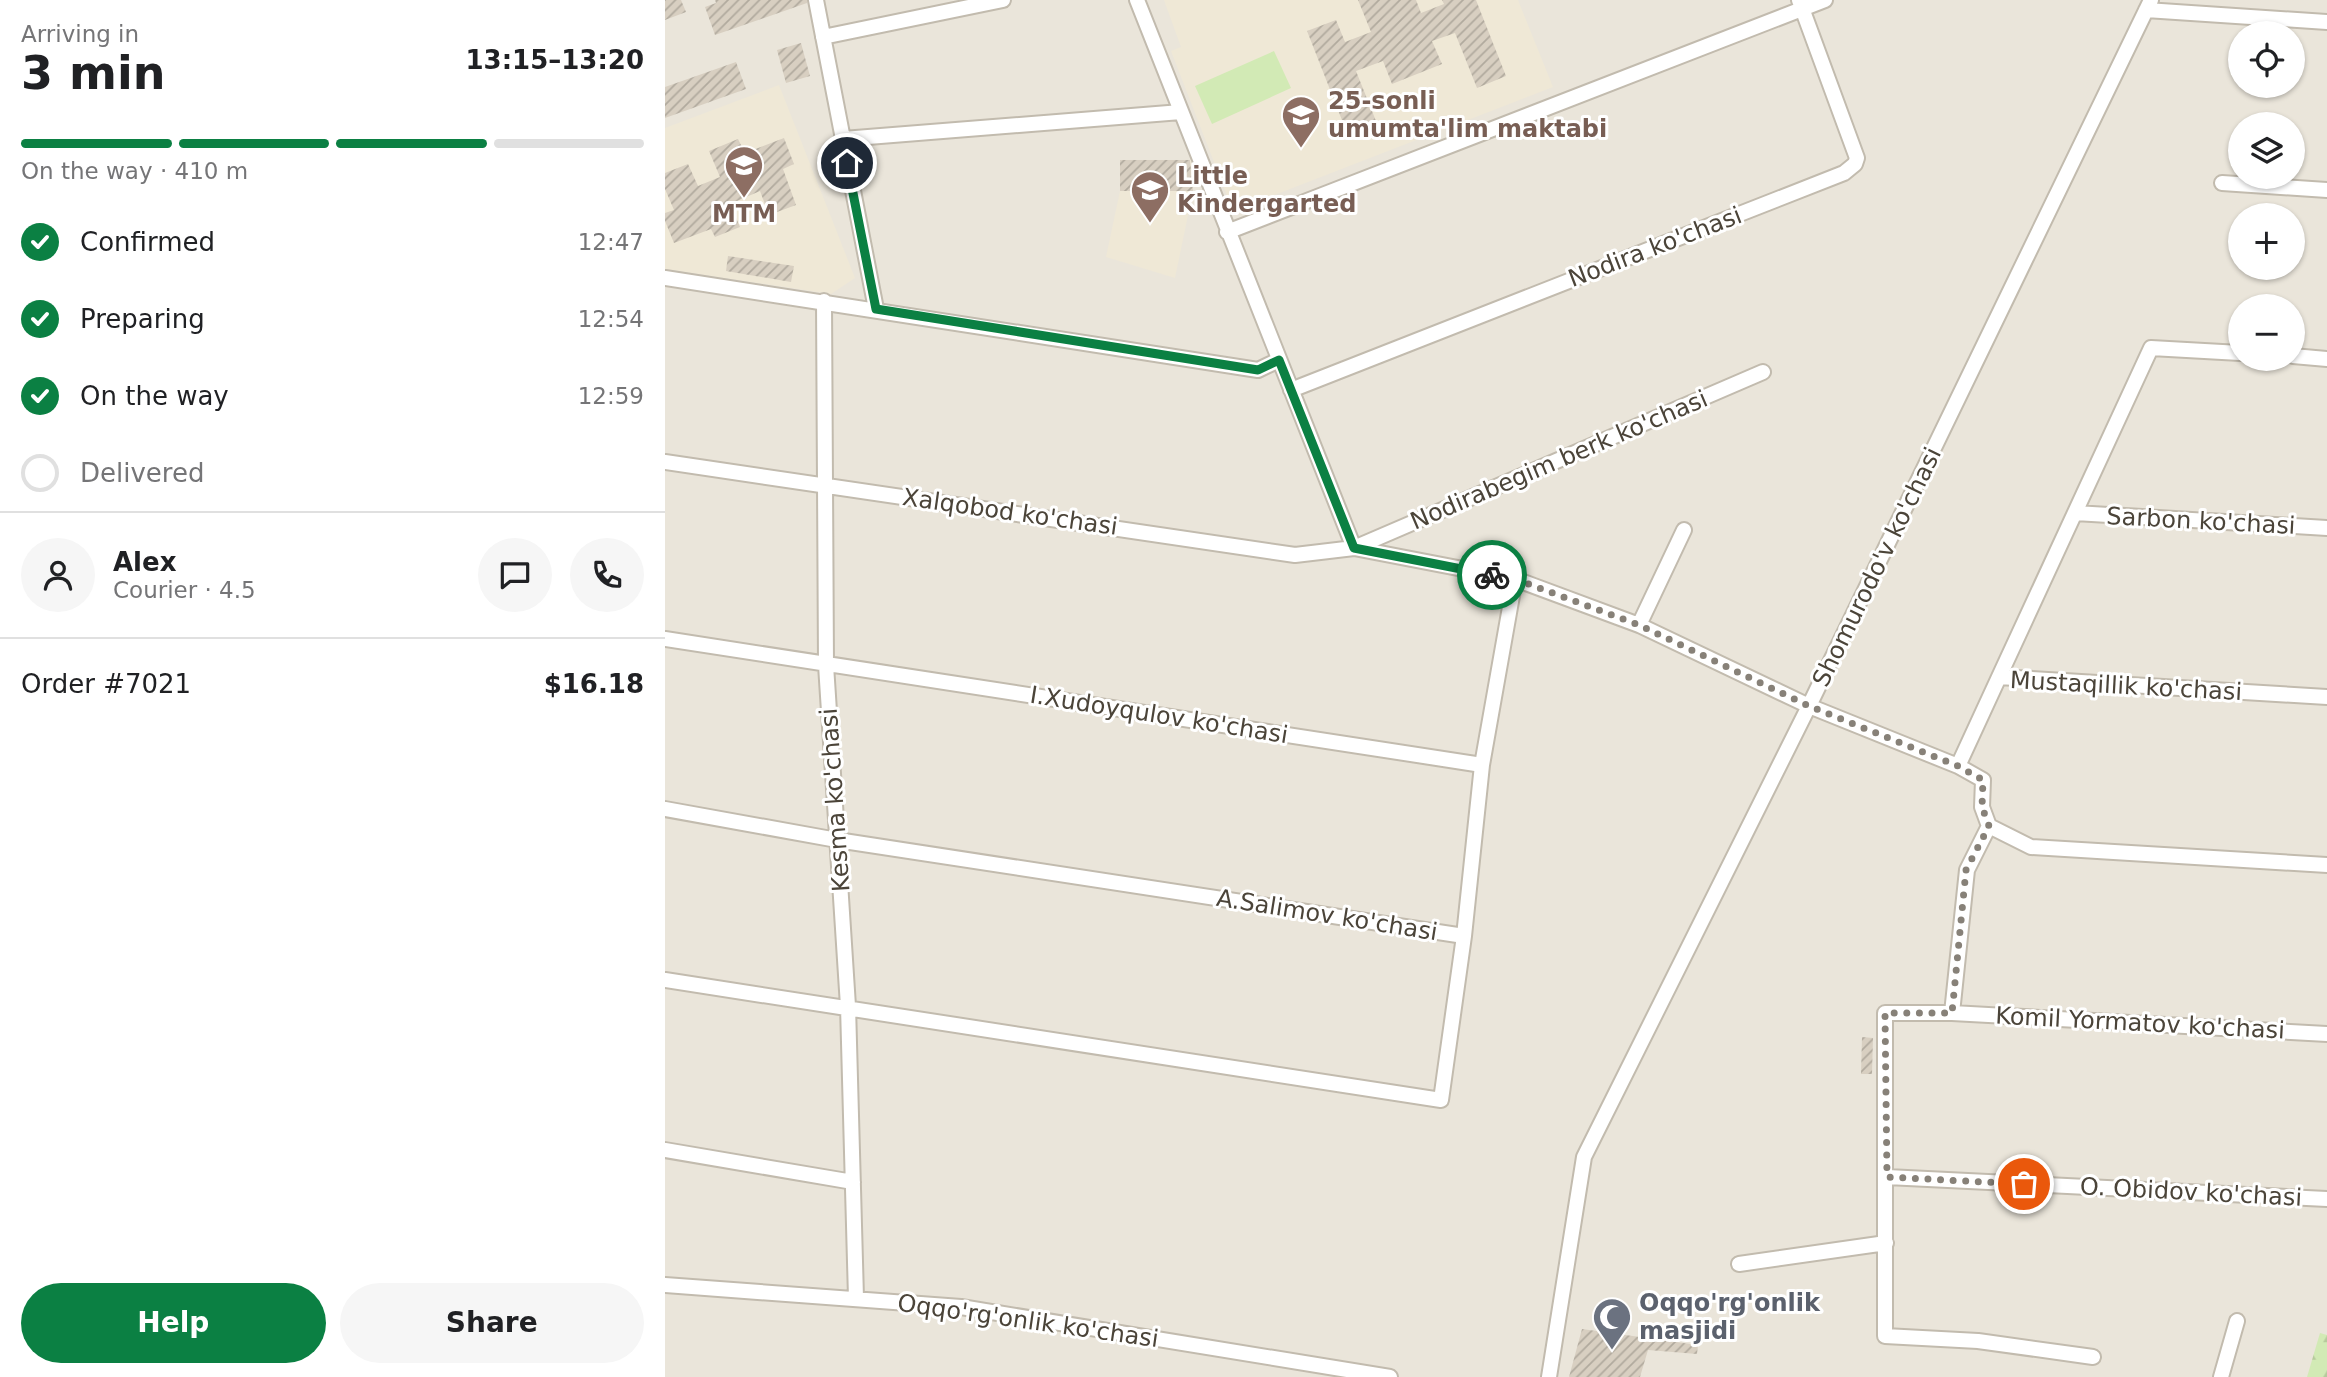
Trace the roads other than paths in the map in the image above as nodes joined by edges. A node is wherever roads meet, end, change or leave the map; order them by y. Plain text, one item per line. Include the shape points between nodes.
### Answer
1 (817, 0) edge
2 (1003, 0) edge
3 (1137, 0) edge
4 (1825, 0) edge
5 (1800, 5) edge
6 (2148, 5) edge
7 (2327, 22) edge
8 (823, 37) junction
9 (1181, 112) junction
10 (842, 139) junction
11 (2222, 183) dead end
12 (2327, 190) edge
13 (1227, 232) junction
14 (665, 278) edge
15 (824, 301) junction
16 (876, 309) junction
17 (2228, 352) edge
18 (2305, 357) edge
19 (2327, 359) edge
20 (1279, 360) junction
21 (1763, 372) dead end
22 (1291, 390) junction
23 (665, 462) edge
24 (824, 485) junction
25 (2075, 513) junction
26 (2327, 528) edge
27 (1684, 530) dead end
28 (1354, 548) junction
29 (1515, 579) junction
30 (1639, 625) junction
31 (665, 639) edge
32 (826, 665) junction
33 (2000, 677) junction
34 (2327, 697) edge
35 (1809, 706) junction
36 (1482, 765) junction
37 (1958, 766) junction
38 (665, 809) edge
39 (1989, 826) junction
40 (837, 840) junction
41 (2327, 865) edge
42 (1464, 936) junction
43 (665, 980) edge
44 (848, 1006) junction
45 (1952, 1013) junction
46 (2327, 1034) edge
47 (665, 1150) edge
48 (1887, 1177) junction
49 (853, 1182) junction
50 (2327, 1199) edge
51 (1886, 1243) junction
52 (1739, 1264) dead end
53 (665, 1285) edge
54 (856, 1298) junction
55 (2237, 1321) dead end
56 (2093, 1357) dead end
57 (1390, 1377) edge
58 (1549, 1377) edge
59 (2221, 1377) edge

1 - 8 street
2 - 8 street
3 - 9 street
4 - 5 street
5 - 13 street
5 - 22 street, Nodira ko'chasi via 1857,158 1852,167
6 - 7 street
6 - 35 street, Shomurodo'v ko'chasi
8 - 10 street
9 - 10 street
9 - 13 street
10 - 16 street
11 - 12 street
13 - 20 street
14 - 15 street
15 - 16 street
15 - 24 street, Kesma ko'chasi
16 - 20 street via 1258,370
17 - 25 street, Sarbon ko'chasi via 2151,348
18 - 19 street
20 - 22 street
21 - 28 street, Nodirabegim berk ko'chasi
22 - 28 street
23 - 24 street, Xalqobod ko'chasi
24 - 28 street, Xalqobod ko'chasi via 1295,555
24 - 32 street, Kesma ko'chasi
25 - 26 street, Sarbon ko'chasi
25 - 33 street, Sarbon ko'chasi
27 - 30 street
28 - 29 street
29 - 30 street
29 - 36 street
30 - 35 street
31 - 32 street, I.Xudoyqulov ko'chasi
32 - 36 street, I.Xudoyqulov ko'chasi
32 - 40 street, Kesma ko'chasi
33 - 34 street, Mustaqillik ko'chasi
33 - 37 street, Mustaqillik ko'chasi
35 - 37 street
35 - 58 street, Shomurodo'v ko'chasi via 1584,1157
36 - 42 street
37 - 39 street via 1983,780 1982,807
38 - 40 street, A.Salimov ko'chasi
39 - 41 street via 2031,847
39 - 45 street via 1966,870
40 - 42 street, A.Salimov ko'chasi
40 - 44 street, Kesma ko'chasi
42 - 44 street, A.Salimov ko'chasi via 1441,1100
43 - 44 street, A.Salimov ko'chasi
44 - 49 street, Kesma ko'chasi
45 - 46 street, Komil Yormatov ko'chasi
45 - 48 street, Komil Yormatov ko'chasi via 1885,1013
47 - 49 street
48 - 50 street, O. Obidov ko'chasi
48 - 51 street
49 - 54 street, Kesma ko'chasi
51 - 52 street
51 - 56 street via 1885,1336 1978,1340
53 - 54 street, Oqqo'rg'onlik ko'chasi
54 - 57 street, Oqqo'rg'onlik ko'chasi via 961,1307
55 - 59 street

